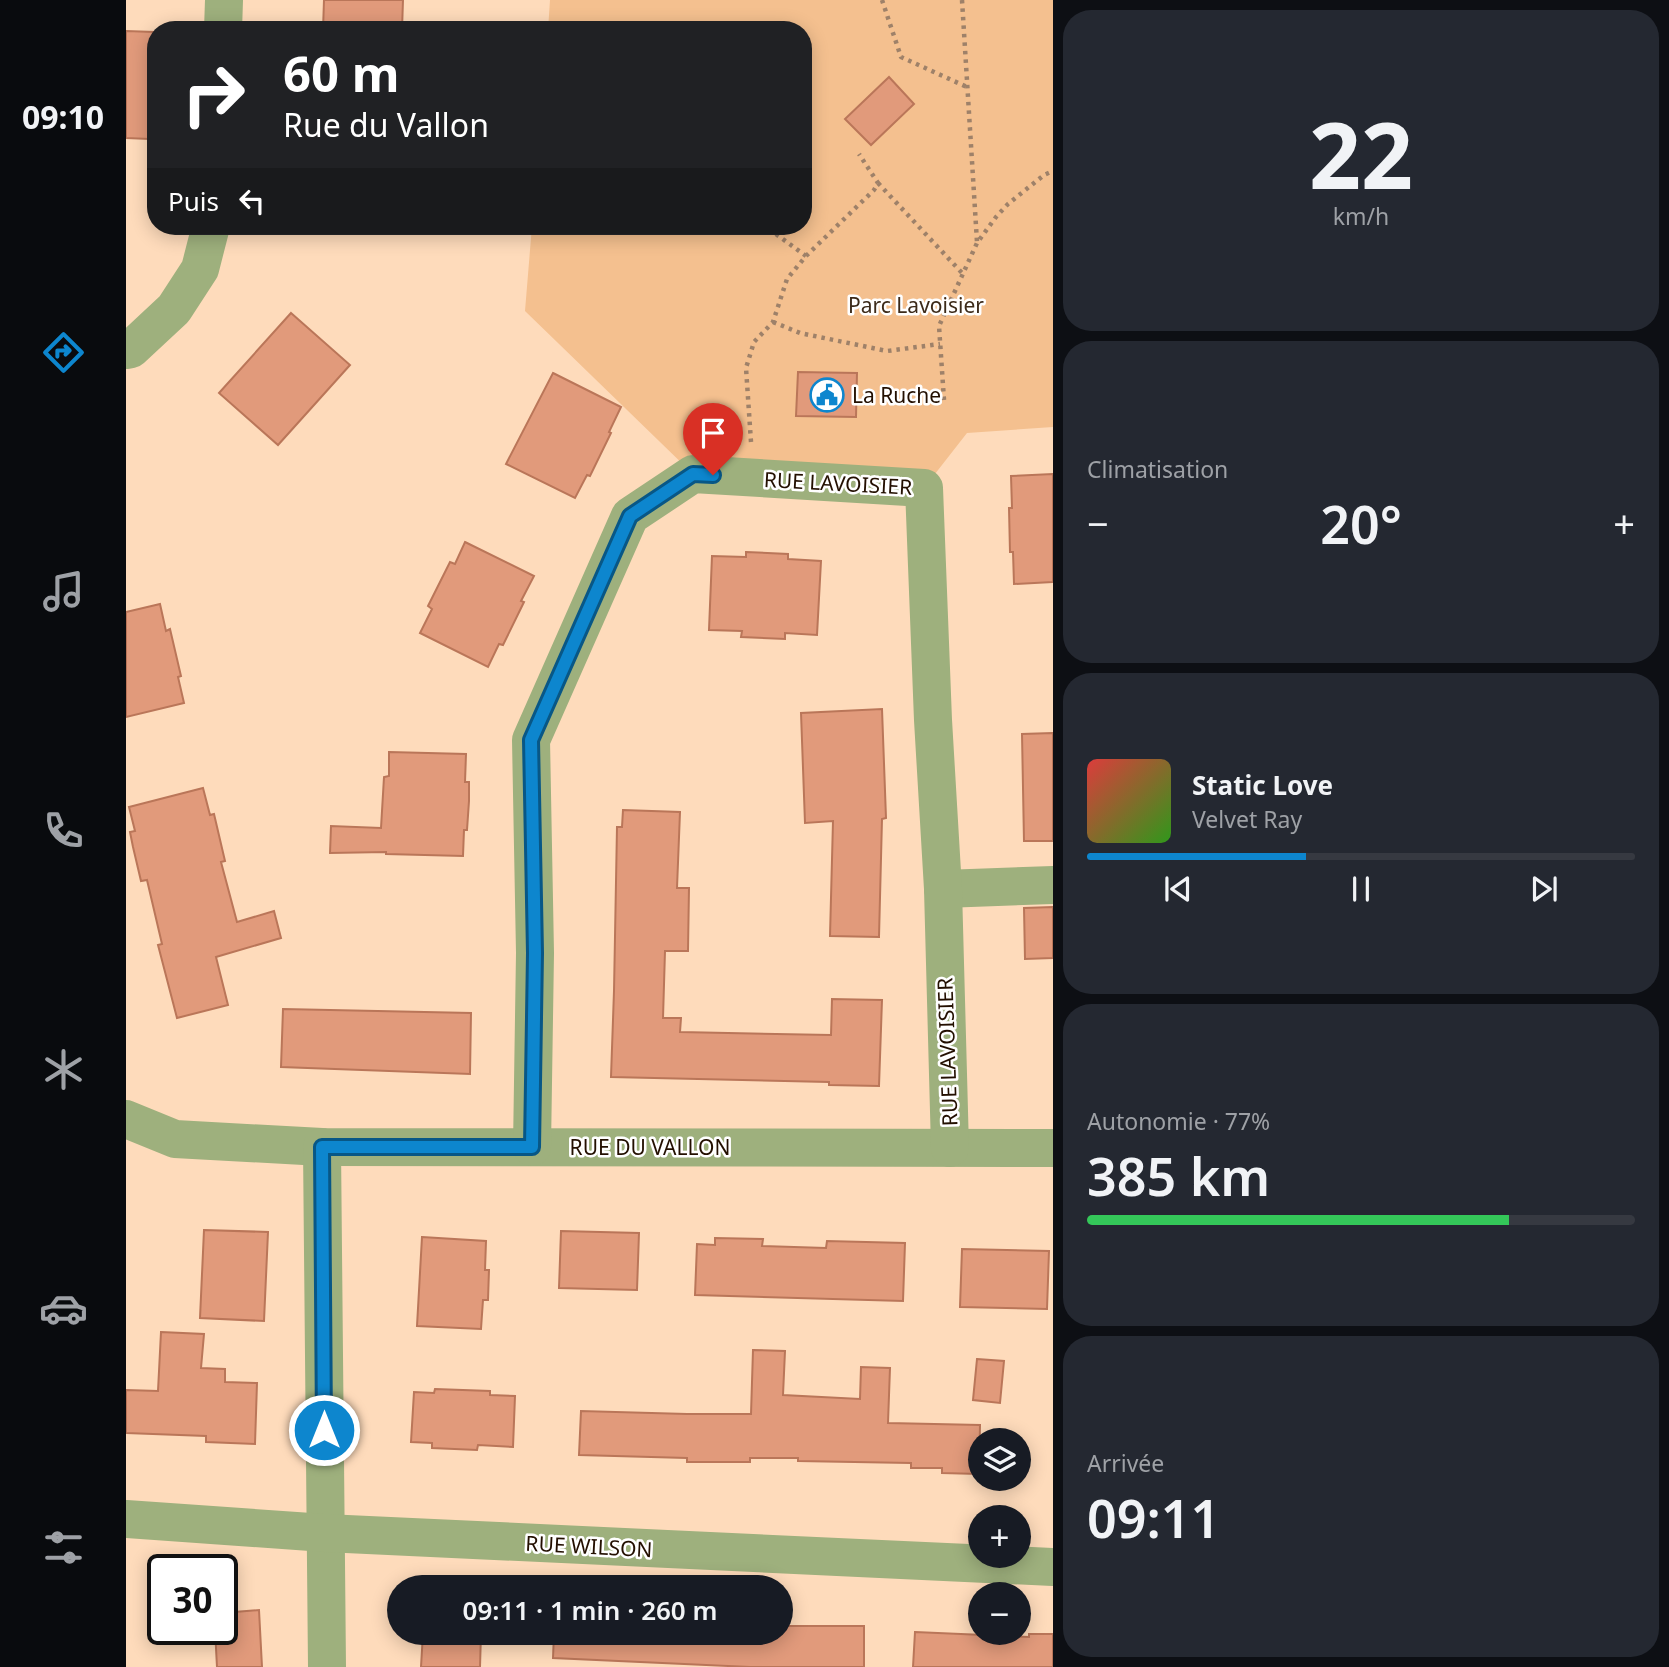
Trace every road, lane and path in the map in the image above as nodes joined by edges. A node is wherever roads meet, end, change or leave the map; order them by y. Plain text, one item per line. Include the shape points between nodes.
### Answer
1 (224, 0) edge
2 (882, 0) edge
3 (962, 0) edge
4 (223, 21) edge
5 (967, 88) junction
6 (859, 154) dead end
7 (1053, 171) edge
8 (878, 183) junction
9 (209, 235) edge
10 (777, 235) edge
11 (977, 243) junction
12 (806, 256) junction
13 (963, 274) junction
14 (773, 322) junction
15 (940, 344) junction
16 (126, 350) edge
17 (944, 400) dead end
18 (754, 478) junction
19 (1053, 886) edge
20 (943, 889) junction
21 (126, 1119) edge
22 (322, 1147) junction
23 (532, 1147) junction
24 (950, 1148) junction
25 (1053, 1148) edge
26 (126, 1519) edge
27 (325, 1533) junction
28 (1053, 1567) edge
29 (327, 1667) edge

1 - 4 street
2 - 5 path via 901,57
3 - 5 path
5 - 11 path
6 - 8 path
7 - 11 path via 1008,204
8 - 12 path
8 - 13 path
9 - 16 street via 200,269 174,309
10 - 12 path
11 - 13 path
12 - 14 path via 787,279
13 - 15 path via 939,326
14 - 15 path via 887,351
14 - 18 path via 754,342 746,368
15 - 17 path
18 - 20 street, RUE LAVOISIER via 924,488
18 - 23 street, RUE LAVOISIER via 693,474 630,516 531,740
19 - 20 street
20 - 24 street, RUE LAVOISIER
21 - 22 street, RUE DU VALLON via 175,1139
22 - 23 street, RUE DU VALLON
22 - 27 street
23 - 24 street, RUE DU VALLON
24 - 25 street, RUE DU VALLON
26 - 27 street, RUE WILSON
27 - 28 street, RUE WILSON
27 - 29 street

